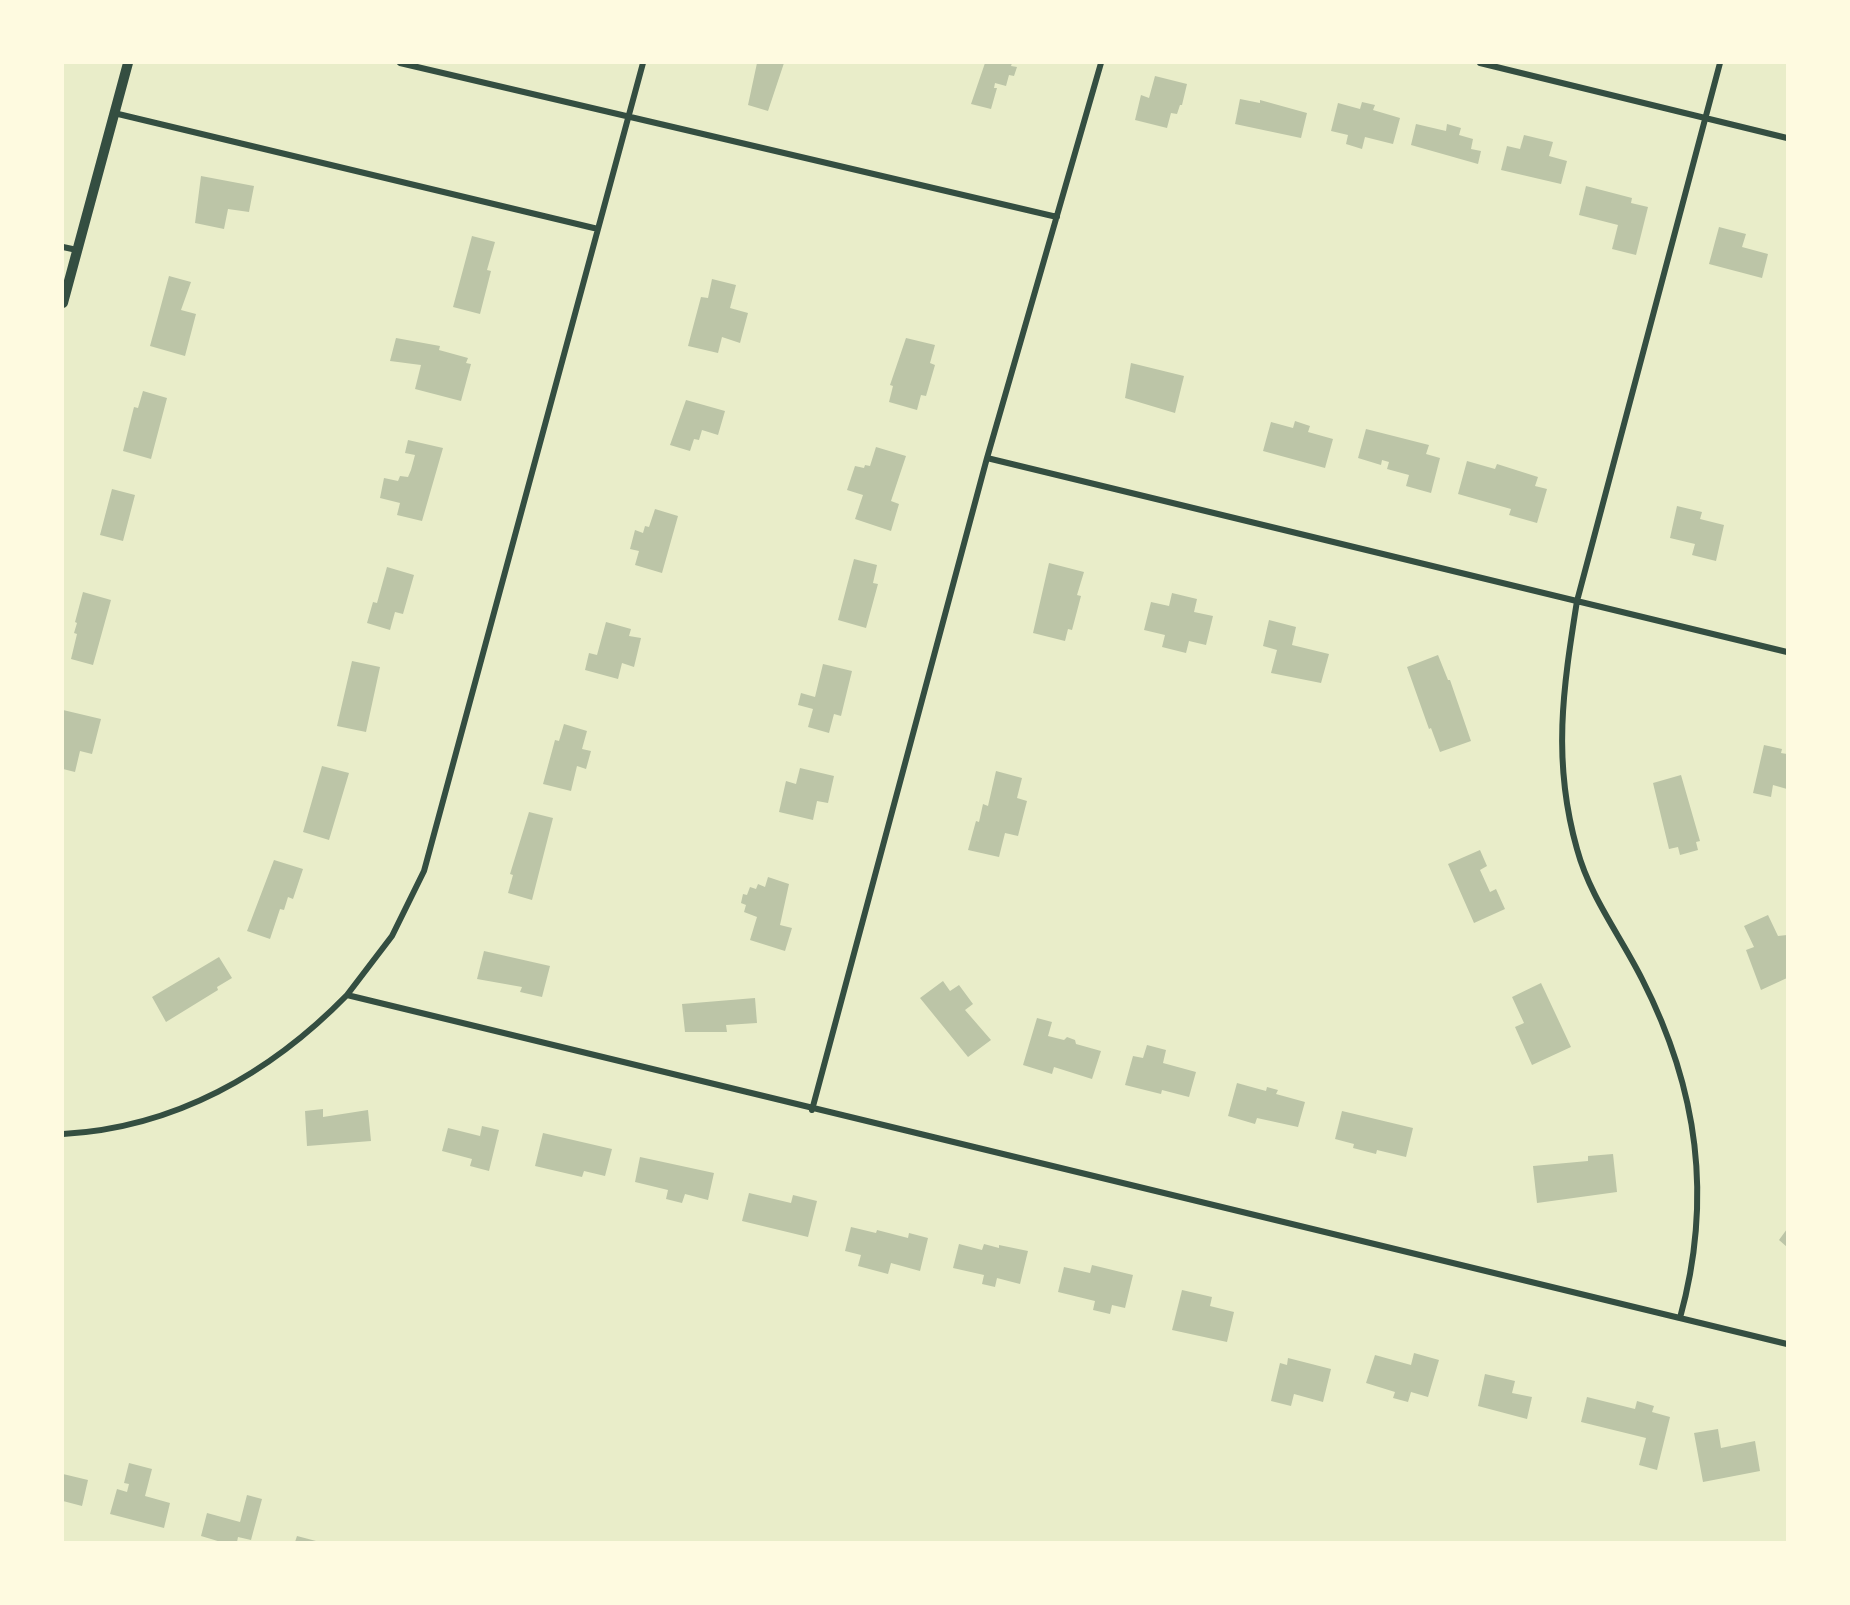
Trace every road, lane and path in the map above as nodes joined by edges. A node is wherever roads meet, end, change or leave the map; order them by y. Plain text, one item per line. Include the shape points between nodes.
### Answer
1 (128, 63) edge
2 (400, 63) edge
3 (643, 63) edge
4 (1101, 63) edge
5 (1480, 63) edge
6 (1720, 63) edge
7 (114, 113) junction
8 (628, 116) junction
9 (1705, 119) junction
10 (1787, 138) edge
11 (1056, 217) junction
12 (598, 229) junction
13 (63, 247) edge
14 (77, 250) junction
15 (63, 303) edge
16 (987, 458) junction
17 (1578, 601) junction
18 (1787, 652) edge
19 (347, 995) junction
20 (812, 1110) junction
21 (63, 1134) edge
22 (1680, 1318) junction
23 (1787, 1344) edge

1 - 7 street
2 - 8 street
3 - 8 street
4 - 11 street
5 - 9 street
6 - 9 street
7 - 12 street
7 - 14 street
8 - 11 street
8 - 12 street
9 - 10 street
9 - 17 street
11 - 16 street
12 - 19 street via 424,871 392,936
13 - 14 street
14 - 15 street
16 - 17 street
16 - 20 street
17 - 18 street
17 - 22 street via 1561,713 1564,789 1586,874 1660,1015 1688,1100 1697,1161 1698,1205 1691,1275
19 - 20 street
19 - 21 street via 287,1049 220,1092 137,1124
20 - 22 street
22 - 23 street

